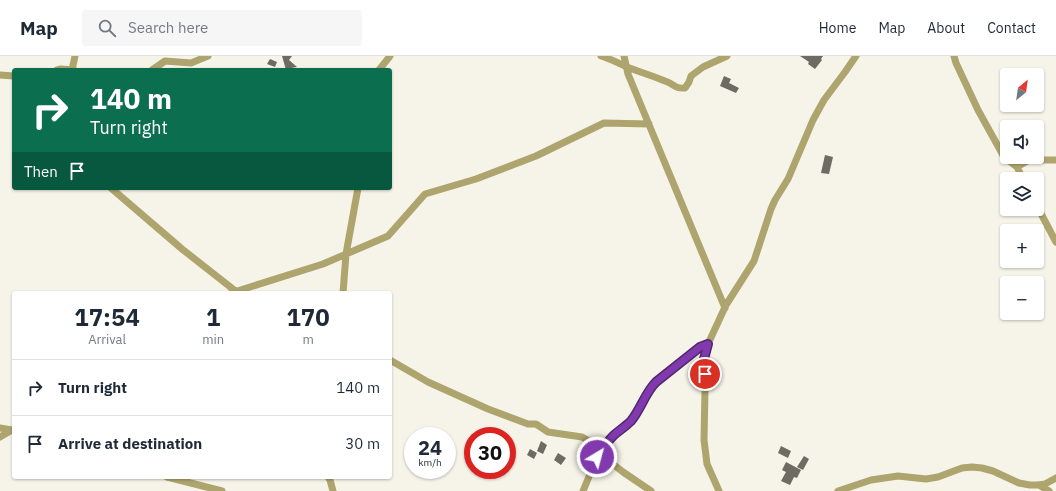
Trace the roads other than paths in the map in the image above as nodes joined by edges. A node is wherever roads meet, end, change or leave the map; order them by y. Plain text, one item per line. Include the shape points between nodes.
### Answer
1 (75, 56) edge
2 (208, 56) edge
3 (390, 56) edge
4 (601, 56) edge
5 (624, 56) edge
6 (727, 56) edge
7 (856, 56) edge
8 (954, 56) edge
9 (626, 67) junction
10 (73, 68) edge
11 (155, 68) edge
12 (381, 68) edge
13 (0, 75) edge
14 (12, 76) edge
15 (649, 124) junction
16 (1056, 160) edge
17 (1017, 167) junction
18 (1020, 172) edge
19 (113, 190) edge
20 (358, 190) edge
21 (1042, 216) edge
22 (1056, 242) edge
23 (346, 254) junction
24 (233, 291) edge
25 (241, 291) edge
26 (343, 291) edge
27 (725, 308) junction
28 (708, 344) junction
29 (392, 361) edge
30 (0, 428) edge
31 (12, 430) edge
32 (12, 431) edge
33 (0, 437) edge
34 (599, 453) junction
35 (1056, 478) edge
36 (175, 479) edge
37 (329, 479) edge
38 (1039, 485) junction
39 (222, 491) edge
40 (333, 491) edge
41 (583, 491) edge
42 (651, 491) edge
43 (718, 491) edge
44 (838, 491) edge
45 (1049, 491) edge

1 - 10 street
2 - 11 street via 191,62 166,61
3 - 12 street
4 - 9 street
5 - 9 street
6 - 9 street via 703,67 691,76 685,88 675,87
7 - 27 street via 824,100 813,120 788,179 771,209 754,261
8 - 17 street via 996,143 1004,157
9 - 15 street
13 - 14 street
15 - 23 street via 604,123 536,156 476,179 425,194 388,236
15 - 27 street
16 - 17 street via 1029,160
17 - 18 street
19 - 24 street
20 - 23 street
21 - 22 street
23 - 25 street
23 - 26 street
27 - 28 street
28 - 34 street via 700,347 656,382 631,421 613,436
28 - 43 street via 704,359 704,440 707,464
29 - 34 street via 428,382 488,409 528,424 536,424 548,432 582,437 594,444
30 - 31 street
32 - 33 street
34 - 41 street
34 - 42 street
35 - 38 street
36 - 39 street
37 - 40 street
38 - 44 street via 1020,483 993,471 972,467 926,479 898,476 871,480
38 - 45 street

